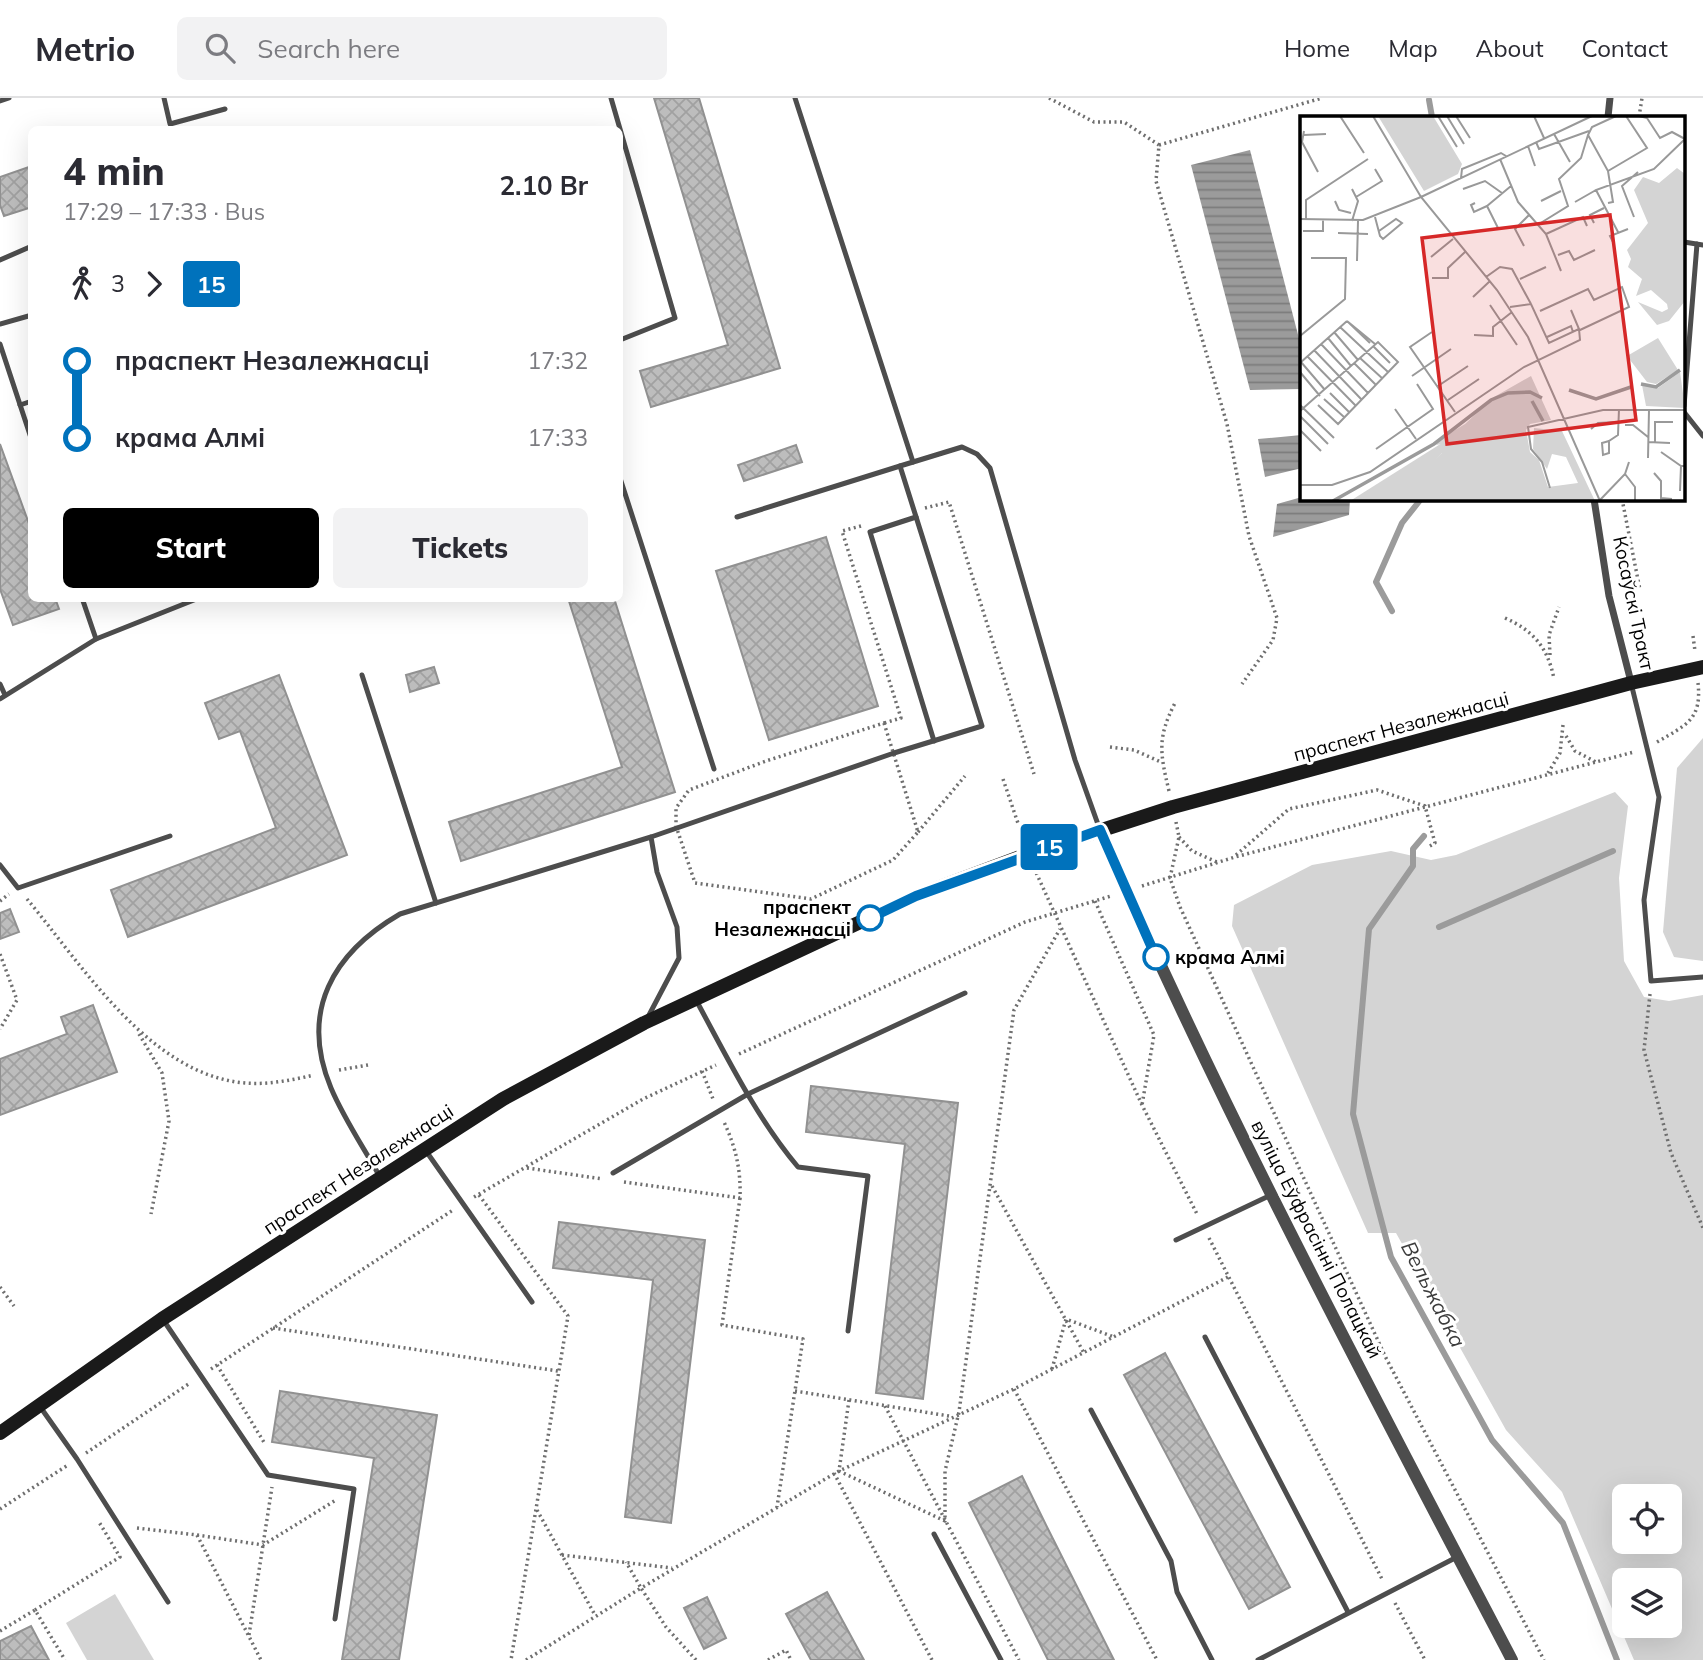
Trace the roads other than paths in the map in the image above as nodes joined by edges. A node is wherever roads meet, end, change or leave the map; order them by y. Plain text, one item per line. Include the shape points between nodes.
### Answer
1 (9, 98) edge
2 (164, 98) edge
3 (611, 98) edge
4 (795, 98) edge
5 (1610, 98) edge
6 (0, 101) edge
7 (225, 109) dead end
8 (1608, 116) edge
9 (619, 126) edge
10 (623, 139) edge
11 (1700, 245) edge
12 (28, 248) edge
13 (0, 260) edge
14 (28, 316) edge
15 (0, 324) edge
16 (623, 340) edge
17 (0, 344) edge
18 (1686, 386) edge
19 (28, 402) edge
20 (20, 405) junction
21 (1686, 415) edge
22 (28, 429) edge
23 (1703, 436) edge
24 (913, 462) junction
25 (900, 466) junction
26 (623, 487) edge
27 (1594, 500) edge
28 (737, 517) dead end
29 (916, 517) junction
30 (83, 602) edge
31 (190, 602) edge
32 (96, 639) junction
33 (1703, 667) edge
34 (362, 675) dead end
35 (1631, 683) junction
36 (0, 684) edge
37 (3, 697) edge
38 (934, 741) junction
39 (714, 769) dead end
40 (1100, 830) junction
41 (170, 836) dead end
42 (651, 837) junction
43 (0, 865) edge
44 (436, 903) junction
45 (1703, 976) edge
46 (965, 993) dead end
47 (696, 1000) junction
48 (645, 1023) junction
49 (748, 1094) junction
50 (424, 1148) junction
51 (613, 1173) dead end
52 (380, 1177) junction
53 (1271, 1195) junction
54 (1176, 1240) dead end
55 (532, 1302) dead end
56 (162, 1319) junction
57 (848, 1331) dead end
58 (1205, 1337) dead end
59 (39, 1405) junction
60 (1091, 1410) dead end
61 (0, 1433) edge
62 (934, 1534) dead end
63 (1458, 1556) junction
64 (168, 1602) dead end
65 (1348, 1612) junction
66 (335, 1619) dead end
67 (1001, 1660) edge
68 (1212, 1660) edge
69 (1258, 1660) edge
70 (1512, 1660) edge

1 - 6 lane
2 - 7 lane via 170,124
3 - 9 lane
4 - 24 lane
5 - 8 street
10 - 16 lane via 675,318
11 - 18 lane
12 - 13 lane
14 - 15 lane
17 - 20 lane
19 - 20 lane
20 - 22 lane
21 - 23 lane
24 - 25 lane
24 - 40 lane via 962,447 990,468 1075,760
25 - 28 lane
25 - 29 lane
26 - 39 lane
27 - 35 street, Косаўскі Тракт via 1609,596
29 - 38 lane via 870,532
29 - 38 lane via 982,726
30 - 32 lane
31 - 32 lane
32 - 37 lane
33 - 35 main road, Косаўскі Тракт
34 - 44 lane
35 - 40 main road, праспект Незалежнасці
35 - 45 lane via 1659,797 1644,900 1651,981
36 - 37 lane
38 - 42 lane
40 - 47 main road, праспект Незалежнасці via 916,896
40 - 53 street, вуліца Еўфрасінні Полацкай via 1157,960
41 - 43 lane via 18,888
42 - 44 lane
42 - 48 lane via 657,872 677,927 679,958
44 - 52 lane via 400,914 374,929 333,974 320,1010 320,1051 332,1090
46 - 49 lane
47 - 48 main road, праспект Незалежнасці
47 - 49 lane
48 - 50 main road, праспект Незалежнасці via 503,1099
49 - 51 lane
49 - 57 lane via 798,1167 868,1176
50 - 52 main road, праспект Незалежнасці
50 - 55 lane
52 - 56 main road, праспект Незалежнасці
53 - 54 lane
53 - 63 street, вуліца Еўфрасінні Полацкай
56 - 59 main road, праспект Незалежнасці
56 - 66 lane via 268,1475 354,1489
58 - 65 lane
59 - 61 main road, праспект Незалежнасці
59 - 64 lane
60 - 68 lane via 1171,1561 1177,1592
62 - 67 lane
63 - 65 lane
63 - 70 street, вуліца Еўфрасінні Полацкай
65 - 69 lane

